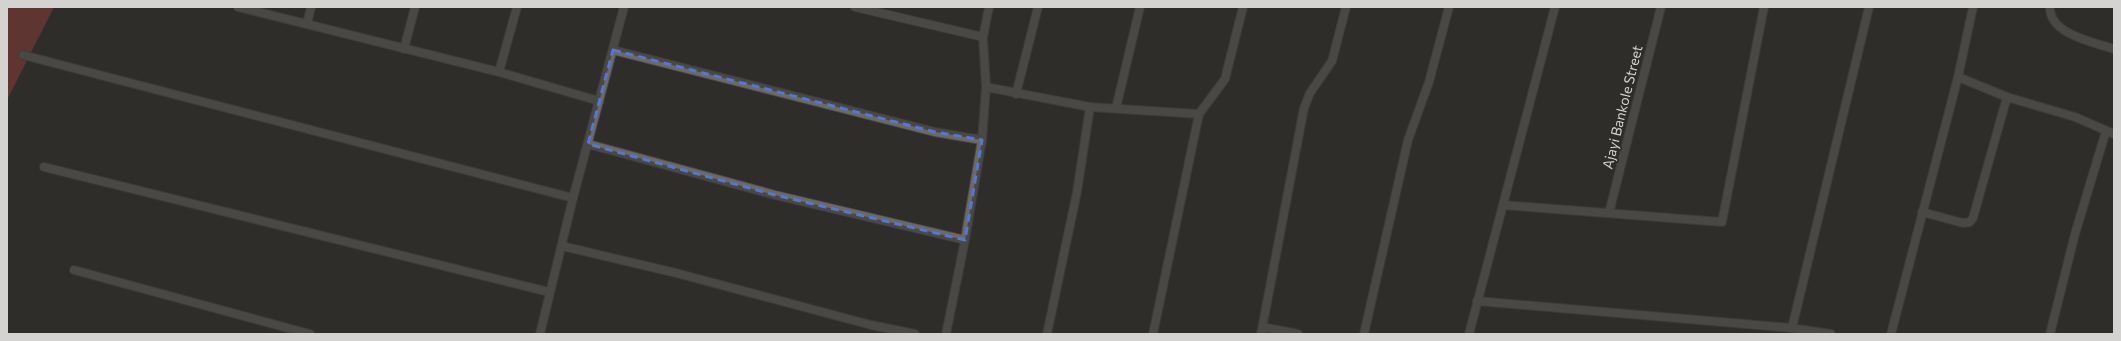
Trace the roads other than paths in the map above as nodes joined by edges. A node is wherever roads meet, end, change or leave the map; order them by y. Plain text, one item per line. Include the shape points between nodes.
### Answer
1 (238, 7) edge
2 (311, 7) edge
3 (415, 7) edge
4 (517, 7) edge
5 (624, 7) edge
6 (855, 7) edge
7 (989, 7) edge
8 (1038, 7) edge
9 (1140, 7) edge
10 (1243, 7) edge
11 (1346, 7) edge
12 (1449, 7) edge
13 (1555, 7) edge
14 (1661, 7) edge
15 (1764, 7) edge
16 (1869, 7) edge
17 (1973, 7) edge
18 (2050, 7) edge
19 (306, 24) junction
20 (983, 37) junction
21 (404, 49) junction
22 (2114, 49) edge
23 (613, 50) junction
24 (23, 55) dead end
25 (499, 72) junction
26 (1958, 77) junction
27 (986, 87) junction
28 (1016, 94) junction
29 (2007, 97) junction
30 (599, 101) junction
31 (1090, 107) junction
32 (1116, 108) junction
33 (1199, 114) junction
34 (2110, 132) edge
35 (982, 140) junction
36 (588, 144) junction
37 (44, 167) dead end
38 (573, 198) junction
39 (1503, 205) junction
40 (1922, 212) junction
41 (1609, 213) junction
42 (965, 240) junction
43 (562, 246) junction
44 (74, 270) dead end
45 (549, 292) junction
46 (1477, 301) junction
47 (1792, 328) junction
48 (1262, 330) edge
49 (310, 334) edge
50 (540, 334) edge
51 (915, 334) edge
52 (946, 334) edge
53 (1048, 334) edge
54 (1153, 334) edge
55 (1298, 334) edge
56 (1364, 334) edge
57 (1469, 334) edge
58 (1831, 334) edge
59 (1891, 334) edge
60 (2050, 334) edge

1 - 19 street
2 - 19 street
3 - 21 street
4 - 25 street
5 - 23 street
6 - 20 street
7 - 20 street
8 - 28 street
9 - 32 street
10 - 33 street via 1225,79
11 - 48 street via 1332,61 1310,93 1304,108
12 - 56 street via 1429,82 1408,140
13 - 39 street
14 - 41 street, Ajayi Bankole Street
15 - 41 street via 1722,222
16 - 47 street
17 - 26 street
18 - 22 street via 2054,22 2061,30
19 - 21 street
20 - 27 street
21 - 25 street
23 - 30 street
23 - 35 street via 935,132
24 - 38 street
25 - 30 street
26 - 29 street
26 - 40 street
27 - 28 street
27 - 35 street
28 - 31 street
29 - 34 street via 2075,117
29 - 40 street via 1973,218 1970,222 1964,223
30 - 36 street
31 - 32 street
31 - 53 street via 1077,192
32 - 33 street
33 - 54 street
34 - 60 street via 2075,234
35 - 42 street
36 - 38 street
36 - 42 street via 774,195
37 - 45 street
38 - 43 street
39 - 41 street
39 - 46 street
40 - 59 street
42 - 52 street
43 - 45 street
43 - 51 street via 870,325
44 - 49 street
45 - 50 street
46 - 47 street
46 - 57 street
47 - 58 street
48 - 55 street

